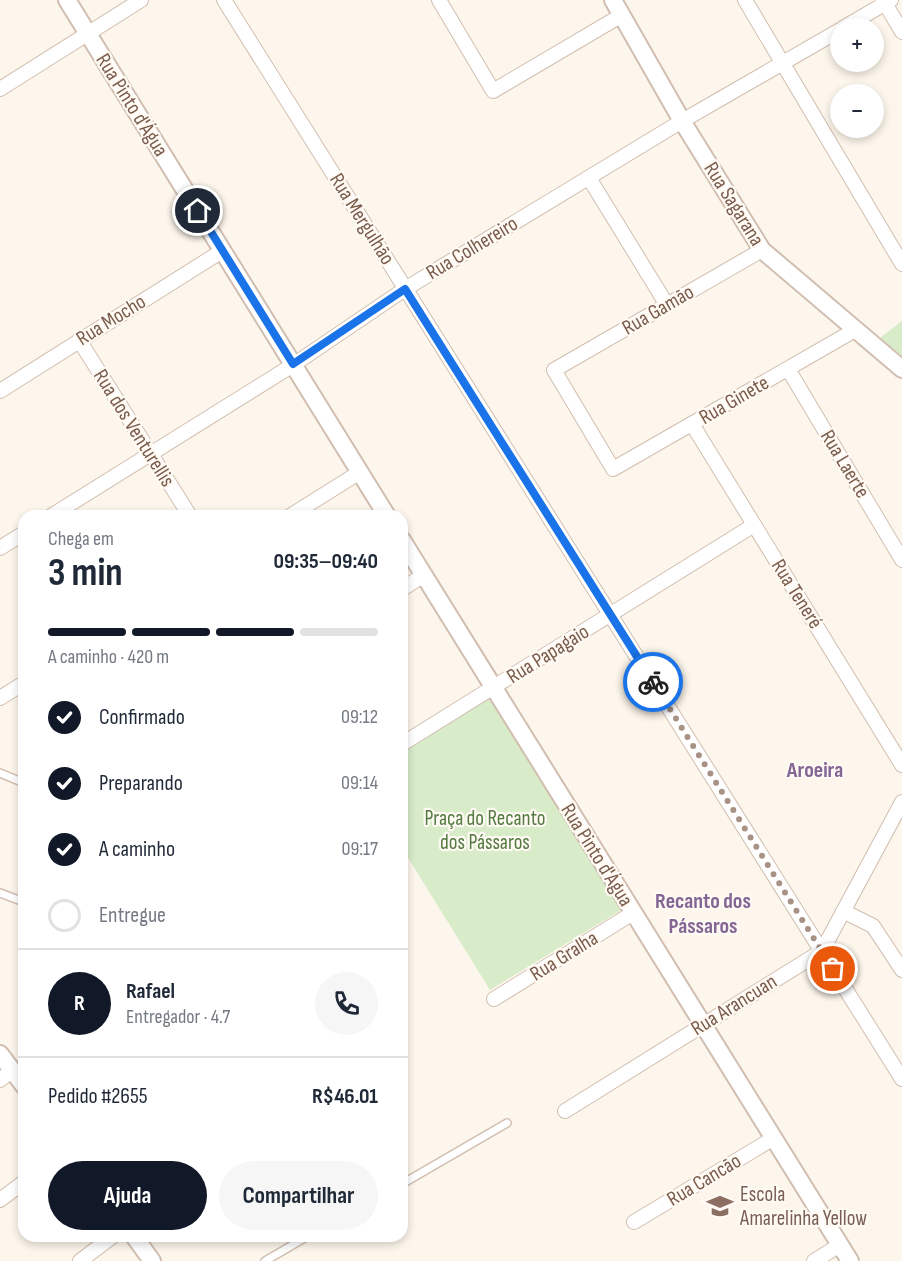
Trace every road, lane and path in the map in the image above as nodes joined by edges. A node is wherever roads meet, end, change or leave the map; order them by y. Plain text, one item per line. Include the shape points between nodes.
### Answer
1 (67, 0) edge
2 (141, 0) edge
3 (224, 0) edge
4 (439, 0) edge
5 (613, 0) edge
6 (745, 0) edge
7 (887, 1) edge
8 (622, 15) junction
9 (860, 18) edge
10 (902, 32) edge
11 (87, 34) junction
12 (830, 36) edge
13 (782, 64) junction
14 (0, 89) edge
15 (682, 121) junction
16 (589, 178) junction
17 (762, 250) junction
18 (222, 251) junction
19 (902, 264) edge
20 (405, 289) junction
21 (667, 305) junction
22 (855, 330) junction
23 (79, 340) junction
24 (293, 364) junction
25 (788, 369) junction
26 (902, 369) edge
27 (0, 391) edge
28 (692, 424) junction
29 (151, 454) junction
30 (613, 469) joint
31 (360, 472) junction
32 (61, 510) edge
33 (186, 510) edge
34 (300, 510) edge
35 (383, 510) edge
36 (754, 525) junction
37 (18, 537) edge
38 (0, 548) edge
39 (408, 550) edge
40 (902, 560) edge
41 (424, 575) junction
42 (408, 585) edge
43 (611, 615) junction
44 (18, 687) edge
45 (494, 688) junction
46 (0, 698) edge
47 (408, 740) edge
48 (902, 765) edge
49 (0, 773) edge
50 (18, 780) edge
51 (902, 802) edge
52 (0, 893) edge
53 (18, 900) edge
54 (843, 911) junction
55 (633, 913) junction
56 (822, 951) junction
57 (902, 970) edge
58 (494, 999) dead end
59 (703, 1025) junction
60 (0, 1054) edge
61 (6, 1075) edge
62 (902, 1079) edge
63 (565, 1111) dead end
64 (507, 1124) dead end
65 (774, 1138) junction
66 (408, 1181) edge
67 (18, 1186) edge
68 (0, 1200) edge
69 (634, 1222) dead end
70 (105, 1242) edge
71 (138, 1242) edge
72 (298, 1242) edge
73 (840, 1245) junction
74 (80, 1261) edge
75 (152, 1261) edge
76 (265, 1261) edge
77 (814, 1261) edge
78 (850, 1261) edge

1 - 11 street, Rua Pinto d'Água
2 - 11 street
3 - 20 street, Rua Mergulhão
4 - 8 street via 493,91
5 - 8 street, Rua Sagarana
6 - 13 street
7 - 9 street, Rua Colhereiro
7 - 10 street
8 - 15 street, Rua Sagarana
11 - 14 street
11 - 18 street, Rua Pinto d'Água
12 - 13 street, Rua Colhereiro
13 - 15 street, Rua Colhereiro
13 - 19 street
15 - 16 street, Rua Colhereiro
15 - 17 street, Rua Sagarana
16 - 20 street, Rua Colhereiro
16 - 21 street
17 - 21 street, Rua Gamão
17 - 22 street, Rua Sagarana
18 - 23 street, Rua Mocho
18 - 24 street, Rua Pinto d'Água
20 - 24 street, Rua Colhereiro
20 - 43 street, Rua Mergulhão
21 - 30 street, Rua Gamão via 554,370
22 - 25 street, Rua Ginete
22 - 26 street, Rua Sagarana
23 - 27 street, Rua Mocho
23 - 29 street, Rua dos Venturellis
24 - 29 street, Rua Colhereiro
24 - 31 street, Rua Pinto d'Água
25 - 28 street, Rua Ginete
25 - 40 street, Rua Laerte
28 - 30 street, Rua Ginete
28 - 36 street, Rua Teneré
29 - 32 street, Rua Colhereiro
29 - 33 street, Rua dos Venturellis
31 - 34 street
31 - 35 street, Rua Pinto d'Água
36 - 43 street, Rua Papagaio
36 - 48 street, Rua Teneré
37 - 38 street
39 - 41 street, Rua Pinto d'Água
41 - 42 street
41 - 45 street, Rua Pinto d'Água
43 - 45 street, Rua Papagaio
43 - 56 street, Rua Mergulhão
44 - 46 street
45 - 47 street, Rua Papagaio
45 - 55 street, Rua Pinto d'Água
49 - 50 lane
51 - 54 street
52 - 53 lane
54 - 56 street
54 - 57 street via 873,926
55 - 58 street, Rua Gralha
55 - 59 street, Rua Pinto d'Água
56 - 59 street, Rua Arancuan
56 - 62 street, Rua Mergulhão
59 - 63 street, Rua Arancuan
59 - 65 street, Rua Pinto d'Água
60 - 61 street
64 - 66 lane
65 - 69 street, Rua Cancão
65 - 73 street, Rua Pinto d'Água
67 - 68 street
70 - 74 street
71 - 75 street
72 - 76 lane
73 - 77 street
73 - 78 street, Rua Pinto d'Água

